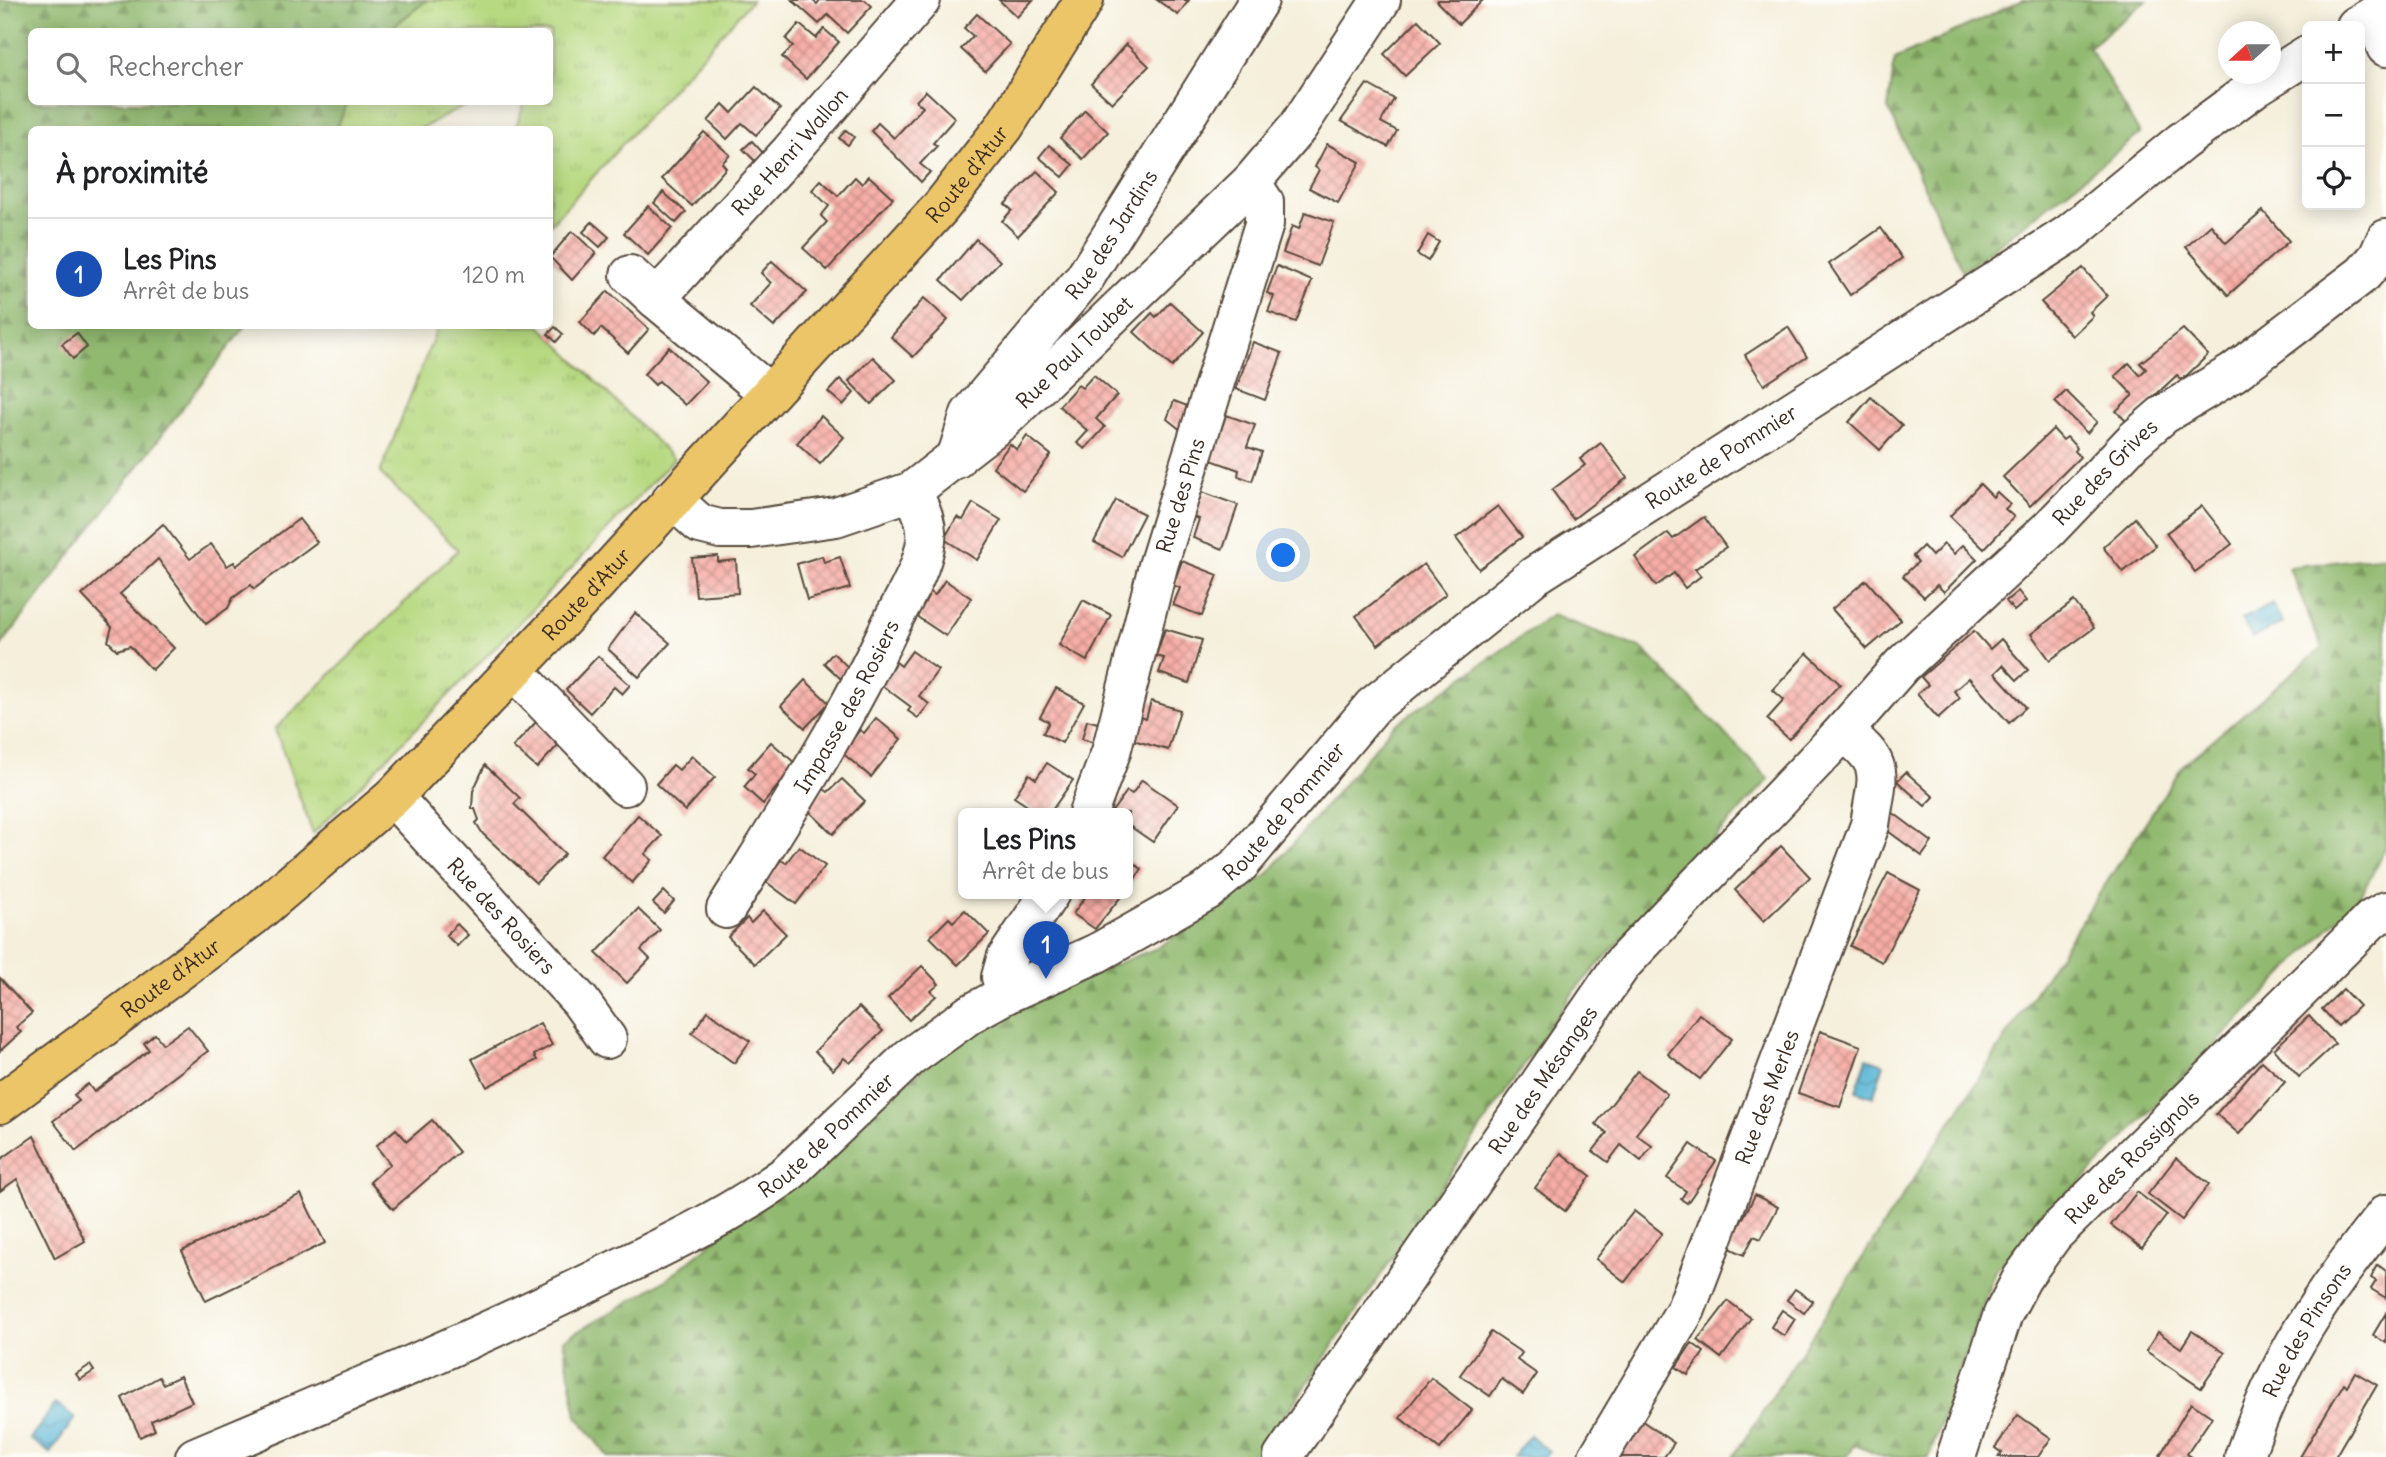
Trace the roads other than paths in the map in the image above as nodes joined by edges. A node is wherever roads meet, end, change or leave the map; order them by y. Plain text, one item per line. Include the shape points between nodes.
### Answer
1 (921, 0) edge
2 (1084, 0) edge
3 (1259, 0) edge
4 (1381, 0) edge
5 (2302, 58) edge
6 (1251, 181) junction
7 (2386, 239) edge
8 (769, 393) junction
9 (956, 458) junction
10 (912, 491) junction
11 (672, 499) junction
12 (514, 671) junction
13 (1843, 732) junction
14 (625, 786) dead end
15 (393, 797) junction
16 (1090, 808) edge
17 (1046, 899) edge
18 (726, 909) dead end
19 (2386, 911) edge
20 (1006, 994) junction
21 (607, 1039) dead end
22 (0, 1104) edge
23 (2386, 1214) edge
24 (195, 1457) edge
25 (1283, 1457) edge
26 (1598, 1457) edge
27 (1956, 1457) edge
28 (2244, 1457) edge

1 - 8 street, Rue Henri Wallon via 799,142 643,287
2 - 8 main road, Route d'Atur via 970,173
3 - 9 street, Rue des Jardins via 1084,279 970,414
4 - 6 street, Rue Paul Toubet via 1298,127
5 - 20 street, Route de Pommier via 2192,134 2069,234 1534,576 1373,706 1240,864 1200,896 1097,953
6 - 9 street, Rue Paul Toubet via 1001,422
6 - 16 street, Rue des Pins via 1264,202 1264,224 1166,539 1111,752
7 - 13 street, Rue des Grives via 2363,274 2233,373 2163,415 2134,440 2050,528 1902,665
8 - 11 main road, Route d'Atur
9 - 10 street, Rue Paul Toubet
10 - 11 street, Rue Paul Toubet via 836,517 751,529 700,524
10 - 18 street, Impasse des Rosiers via 926,521 926,542 909,587 821,756
11 - 12 main road, Route d'Atur
12 - 14 street
12 - 15 main road, Route d'Atur
13 - 25 street, Rue des Mésanges via 1622,964
13 - 26 street, Rue des Merles via 1873,757 1877,775 1870,825 1686,1309
15 - 21 street, Rue des Rosiers via 580,1001
15 - 22 main road, Route d'Atur via 252,918
17 - 20 street via 1006,959 1001,977
19 - 27 street, Rue des Rossignols via 2362,928 2053,1235 2003,1314
20 - 24 street, Route de Pommier via 909,1058 787,1174 742,1204 486,1334
23 - 28 street, Rue des Pinsons via 2302,1329 2273,1379

